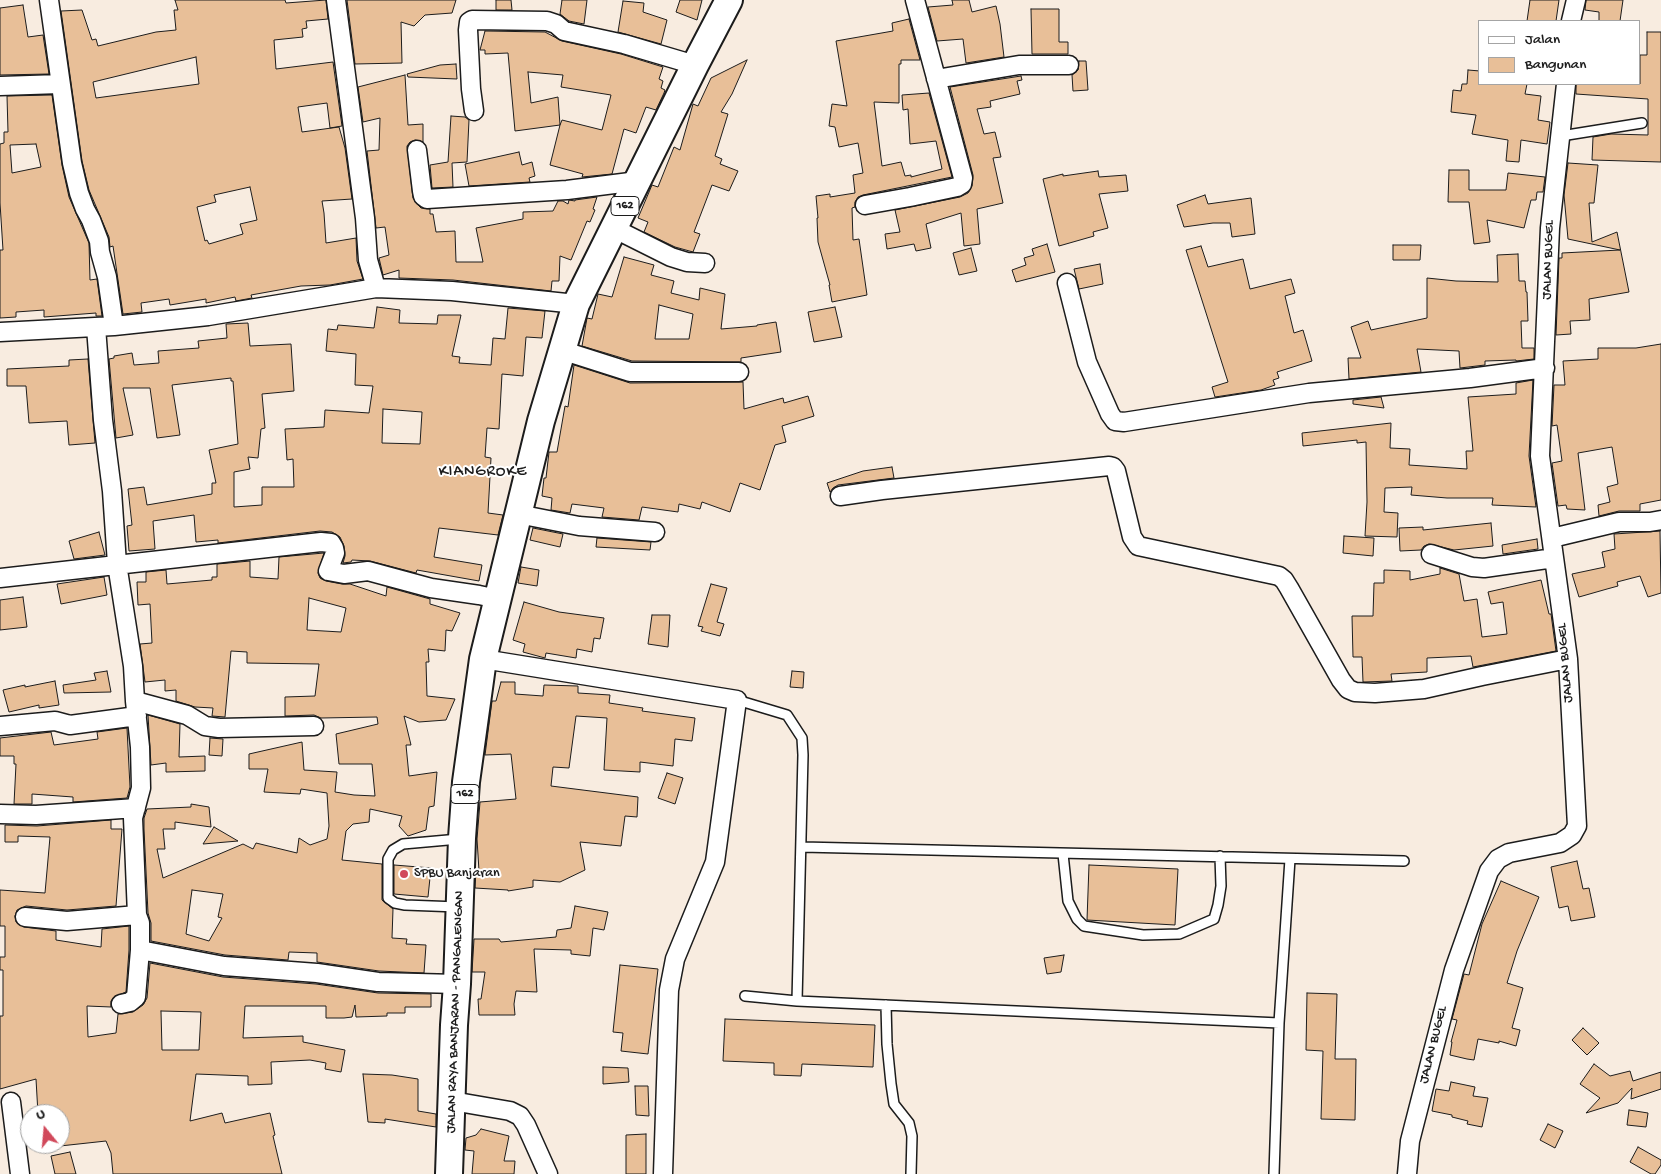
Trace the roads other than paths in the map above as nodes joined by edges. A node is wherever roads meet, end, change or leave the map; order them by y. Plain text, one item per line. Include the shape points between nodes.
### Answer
1 (49, 0) edge
2 (336, 0) edge
3 (729, 0) edge
4 (914, 0) edge
5 (1576, 0) edge
6 (1571, 20) edge
7 (695, 65) junction
8 (1069, 65) dead end
9 (936, 79) junction
10 (60, 84) junction
11 (1566, 85) edge
12 (0, 86) edge
13 (474, 111) dead end
14 (1642, 123) dead end
15 (1561, 136) junction
16 (417, 150) dead end
17 (638, 181) junction
18 (865, 206) dead end
19 (614, 228) junction
20 (705, 263) dead end
21 (1067, 283) dead end
22 (376, 288) junction
23 (576, 304) junction
24 (105, 327) junction
25 (0, 332) edge
26 (561, 350) junction
27 (1546, 368) junction
28 (739, 372) dead end
29 (840, 496) dead end
30 (518, 514) junction
31 (1661, 520) edge
32 (655, 532) dead end
33 (1552, 538) junction
34 (1431, 554) dead end
35 (1554, 558) junction
36 (117, 564) junction
37 (0, 578) edge
38 (498, 599) junction
39 (483, 659) junction
40 (1568, 659) junction
41 (736, 700) junction
42 (136, 708) junction
43 (0, 726) edge
44 (314, 726) dead end
45 (136, 808) junction
46 (0, 814) edge
47 (462, 838) junction
48 (802, 847) junction
49 (1063, 854) junction
50 (1220, 856) junction
51 (1290, 859) junction
52 (1404, 861) dead end
53 (460, 908) junction
54 (137, 915) junction
55 (25, 917) dead end
56 (140, 950) junction
57 (457, 984) junction
58 (745, 996) dead end
59 (797, 1001) junction
60 (121, 1004) dead end
61 (886, 1005) junction
62 (1279, 1023) junction
63 (452, 1101) junction
64 (11, 1102) dead end
65 (20, 1174) edge
66 (449, 1174) edge
67 (548, 1174) edge
68 (663, 1174) edge
69 (911, 1174) edge
70 (1274, 1174) edge
71 (1407, 1174) edge

1 - 10 street
2 - 22 street via 368,260
3 - 7 main road, JALAN RAYA BANJARAN - PANGALENGAN / 162
4 - 9 street
5 - 6 street
7 - 13 street via 564,31 547,21 472,20 468,22 468,30
7 - 17 main road, JALAN RAYA BANJARAN - PANGALENGAN / 162
8 - 9 street via 1019,65
9 - 18 street via 964,178 962,184
10 - 12 street
10 - 24 street via 79,193 99,241 107,277
11 - 15 street, JALAN BUGEL
14 - 15 lane
15 - 27 street, JALAN BUGEL via 1551,211
16 - 17 street via 423,196 427,199 567,190
17 - 19 main road, JALAN RAYA BANJARAN - PANGALENGAN / 162
19 - 20 street via 671,257
19 - 23 main road, JALAN RAYA BANJARAN - PANGALENGAN / 162
21 - 27 street via 1087,362 1110,414 1115,420 1124,422 1309,392
22 - 23 street via 452,291
22 - 24 street via 208,316
23 - 26 main road, JALAN RAYA BANJARAN - PANGALENGAN / 162
24 - 25 street
24 - 36 street via 103,420
26 - 28 street via 630,372
26 - 30 main road, JALAN RAYA BANJARAN - PANGALENGAN / 162
27 - 33 street, JALAN BUGEL via 1540,456
29 - 40 street via 1109,466 1116,470 1132,537 1138,546 1279,576 1341,680 1355,692 1424,689
30 - 32 street via 579,526
30 - 38 main road, JALAN RAYA BANJARAN - PANGALENGAN / 162
31 - 33 street via 1619,522
33 - 35 street, JALAN BUGEL
34 - 35 street via 1484,568
35 - 40 street, JALAN BUGEL
36 - 37 street
36 - 38 street via 321,542 331,543 334,548 328,570 344,574 368,571 431,588
36 - 42 street via 133,666
38 - 39 main road, JALAN RAYA BANJARAN - PANGALENGAN / 162
39 - 41 street
39 - 47 main road, JALAN RAYA BANJARAN - PANGALENGAN / 162 via 466,782
40 - 71 street, JALAN BUGEL via 1577,826 1572,836 1560,843 1508,853 1498,859 1489,871 1454,970 1410,1141
41 - 48 lane via 787,715 802,738
41 - 68 street via 715,862 675,959 669,990
42 - 43 street via 70,725 55,721
42 - 44 street via 187,715 205,726 219,728
42 - 45 street via 141,788
45 - 46 street via 36,815
45 - 54 street via 133,818
47 - 53 main road, JALAN RAYA BANJARAN - PANGALENGAN / 162
47 - 53 lane via 403,844 393,850 388,859 388,898 405,905
48 - 49 lane
48 - 59 lane
49 - 50 lane
49 - 50 lane via 1068,901 1084,926 1143,935 1179,934 1214,919 1221,886
50 - 51 lane
51 - 52 lane
51 - 62 lane
53 - 57 main road, JALAN RAYA BANJARAN - PANGALENGAN / 162
54 - 55 street via 67,921
54 - 56 street
56 - 57 street via 224,966 317,973 378,982
56 - 60 street via 136,997
57 - 63 main road, JALAN RAYA BANJARAN - PANGALENGAN / 162
58 - 59 lane
59 - 61 lane
61 - 62 lane
61 - 69 lane via 894,1104 909,1123
62 - 70 lane
63 - 66 main road, JALAN RAYA BANJARAN - PANGALENGAN / 162
63 - 67 street via 510,1111 520,1116
64 - 65 street

